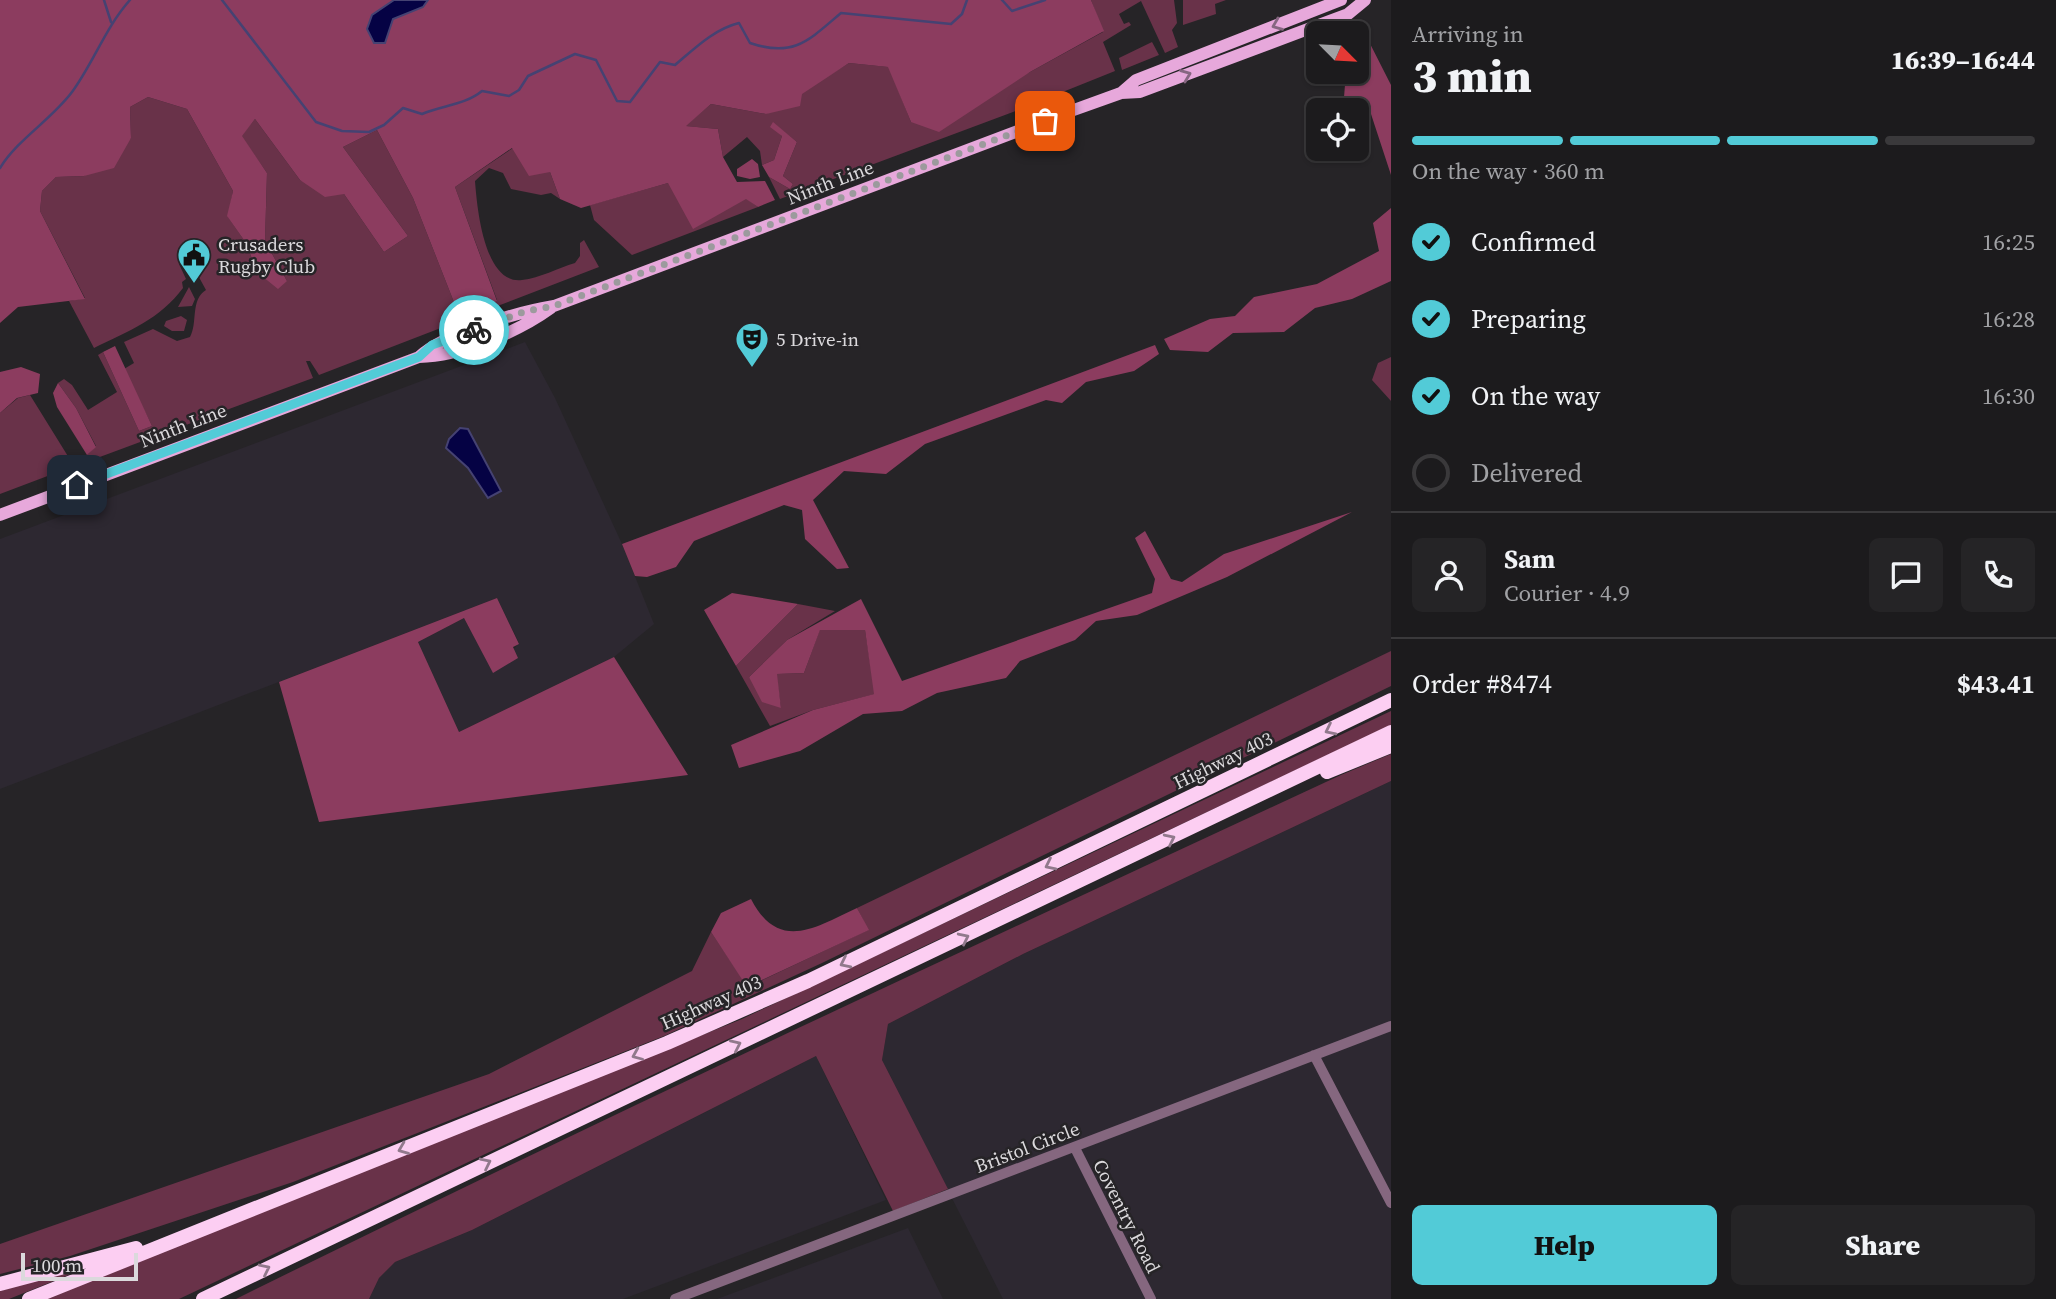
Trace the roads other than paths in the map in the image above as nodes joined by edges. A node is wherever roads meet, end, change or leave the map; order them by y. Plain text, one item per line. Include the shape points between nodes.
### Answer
1 (1341, 0) edge
2 (1365, 0) edge
3 (1121, 93) junction
4 (0, 515) edge
5 (1391, 700) edge
6 (1391, 732) edge
7 (1391, 746) edge
8 (1292, 781) junction
9 (1391, 1026) edge
10 (1314, 1055) junction
11 (1075, 1148) junction
12 (1391, 1203) edge
13 (181, 1237) junction
14 (0, 1284) edge
15 (29, 1299) edge
16 (203, 1299) edge
17 (675, 1299) edge
18 (1151, 1299) edge

1 -> 3 main road, Ninth Line via 1136,80
3 -> 2 main road, Ninth Line via 1140,92 1348,14
3 - 4 main road, Ninth Line via 554,306 526,311 432,345 419,357
5 -> 13 highway, Highway 403 via 808,981 557,1089
6 - 8 highway
7 - 8 highway via 1322,775
16 -> 8 highway
9 - 10 street, Bristol Circle
10 - 11 street, Bristol Circle
10 - 12 street
11 - 17 street, Bristol Circle
11 - 18 street, Coventry Road
13 - 14 highway
13 - 15 highway, Highway 403

